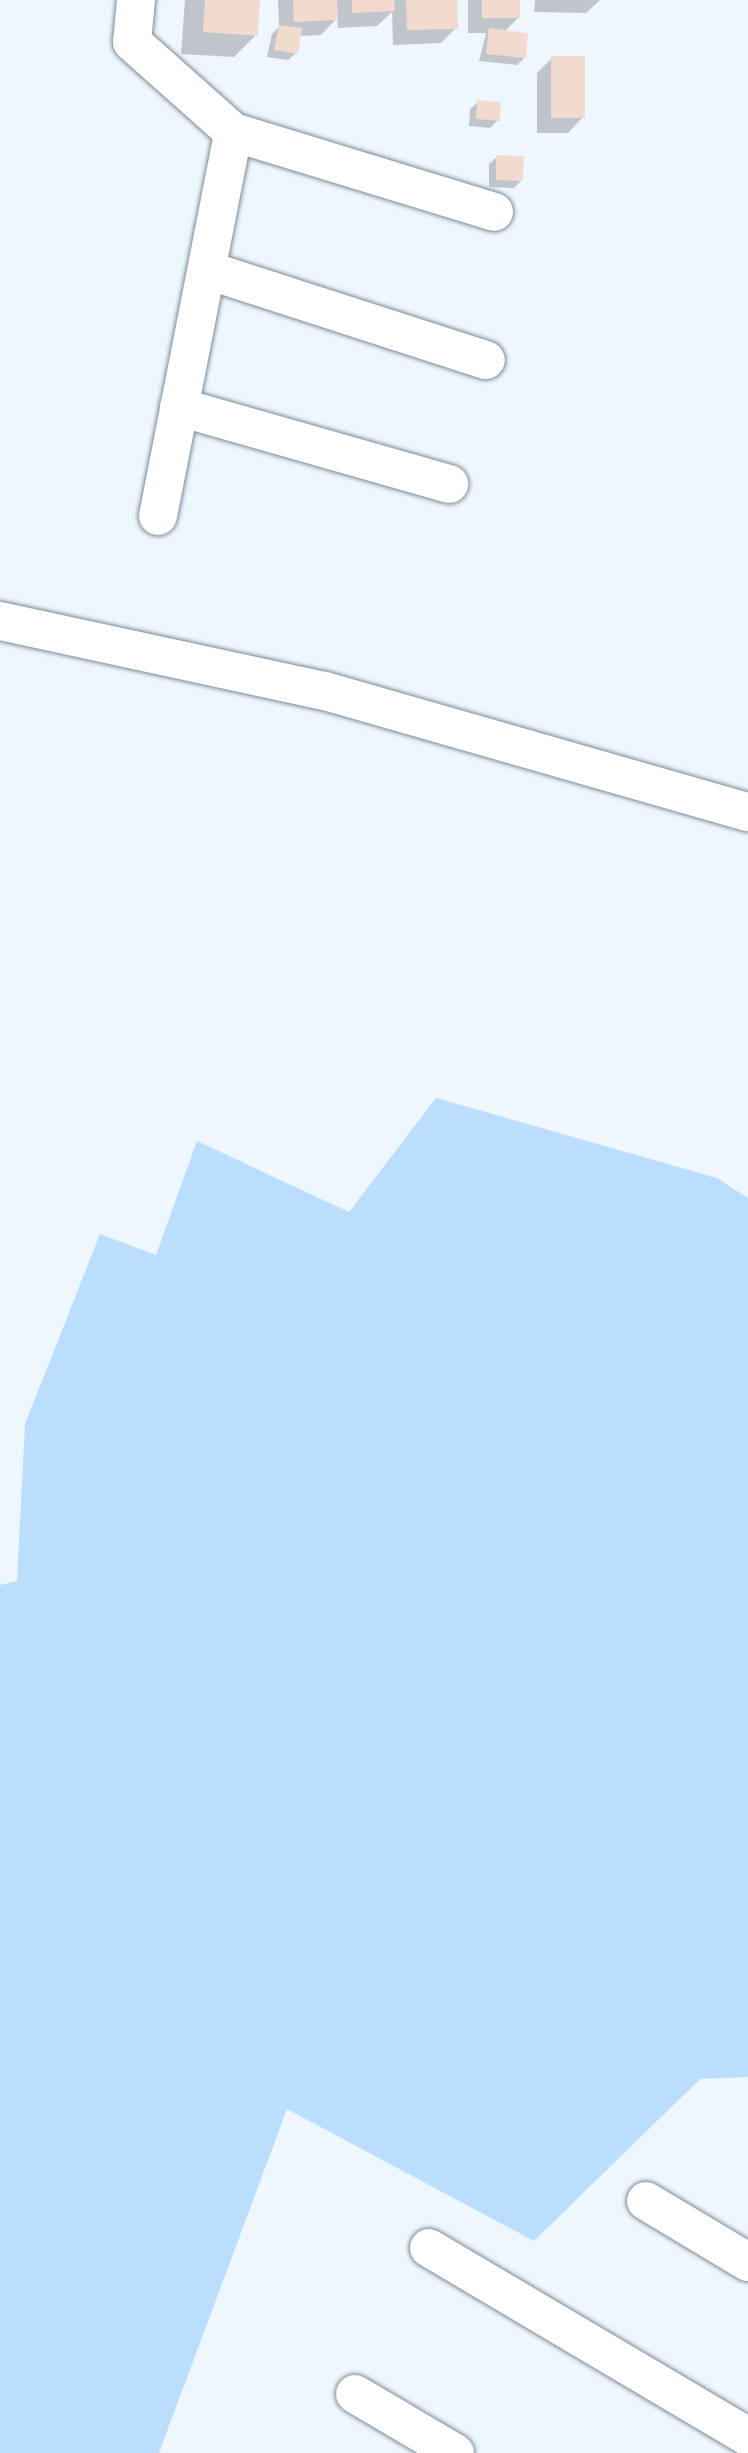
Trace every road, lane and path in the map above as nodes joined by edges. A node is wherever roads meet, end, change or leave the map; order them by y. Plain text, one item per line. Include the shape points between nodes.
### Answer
1 (135, 0) edge
2 (233, 132) junction
3 (494, 212) dead end
4 (206, 270) junction
5 (486, 360) dead end
6 (179, 407) junction
7 (449, 484) dead end
8 (158, 516) dead end
9 (0, 621) edge
10 (748, 812) edge
11 (646, 2202) dead end
12 (429, 2248) dead end
13 (748, 2262) edge
14 (355, 2394) dead end
15 (748, 2437) edge
16 (455, 2453) edge

1 - 2 street via 132,41
2 - 3 street
2 - 4 street
4 - 5 street
4 - 6 street
6 - 7 street
6 - 8 street
9 - 10 street via 325,691
11 - 13 street
12 - 15 street
14 - 16 street

